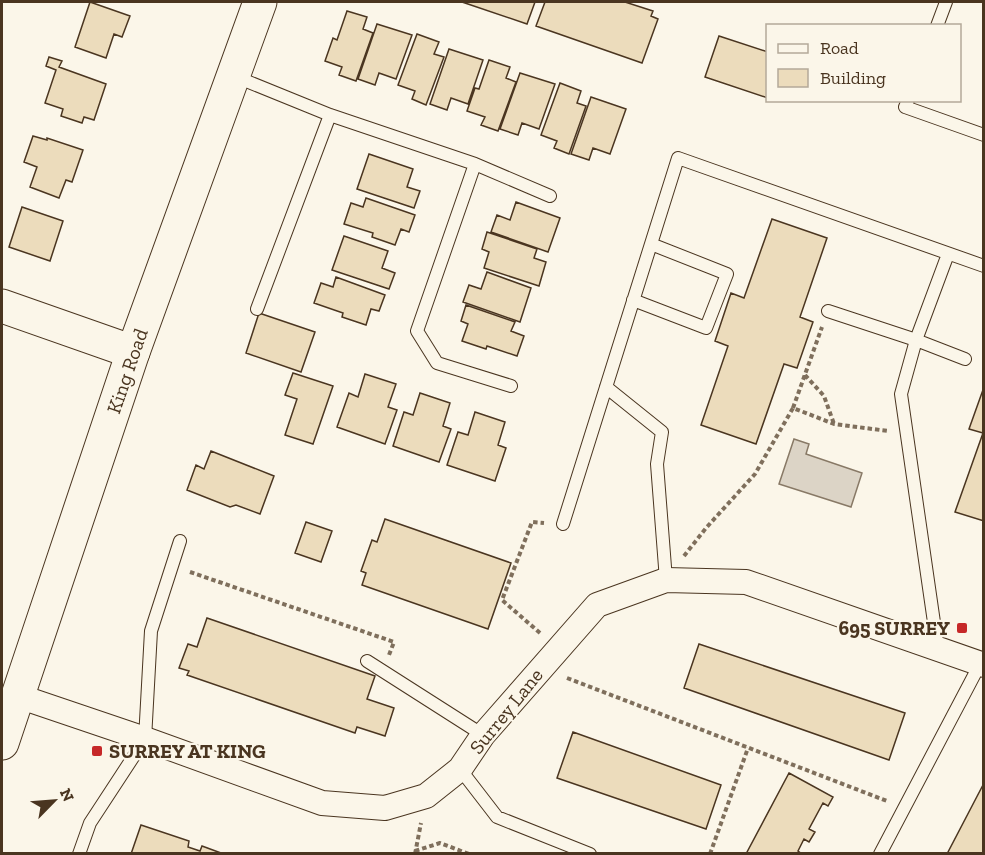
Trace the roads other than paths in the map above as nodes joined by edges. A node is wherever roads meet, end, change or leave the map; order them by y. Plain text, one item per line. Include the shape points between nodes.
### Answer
1 (260, 2) edge
2 (946, 2) edge
3 (938, 24) edge
4 (233, 76) junction
5 (907, 102) edge
6 (330, 115) junction
7 (984, 135) edge
8 (474, 164) junction
9 (550, 196) dead end
10 (651, 244) junction
11 (948, 254) junction
12 (984, 266) edge
13 (633, 300) junction
14 (2, 306) edge
15 (257, 309) dead end
16 (828, 311) road end
17 (916, 340) junction
18 (133, 352) junction
19 (965, 359) dead end
20 (511, 386) dead end
21 (606, 387) junction
22 (562, 524) road end
23 (180, 541) dead end
24 (666, 580) junction
25 (938, 650) junction
26 (367, 661) dead end
27 (982, 665) edge
28 (18, 696) junction
29 (483, 735) junction
30 (146, 739) junction
31 (2, 743) edge
32 (460, 769) junction
33 (79, 854) edge
34 (590, 854) edge
35 (880, 854) edge

1 - 4 main road, King Road
2 - 3 lane
4 - 6 lane
4 - 18 main road, King Road
5 - 7 lane via 905,107
6 - 8 lane
6 - 15 lane
8 - 9 lane
8 - 20 lane via 417,331 437,363
10 - 11 lane via 678,158
10 - 13 lane
10 - 13 lane via 727,274 706,328
11 - 12 lane
11 - 17 lane
13 - 21 lane
14 - 18 main road
16 - 17 lane
17 - 19 lane
17 - 25 lane via 901,394
18 - 28 main road, King Road
21 - 22 lane
21 - 24 lane via 662,432 657,464
23 - 30 lane via 151,631
24 - 25 street, Surrey Lane via 746,582
24 - 29 street, Surrey Lane via 597,604
25 - 27 street, Surrey Lane
26 - 29 lane
27 - 35 lane
28 - 30 street, Surrey Lane
28 - 31 main road, King Road
29 - 32 street, Surrey Lane
30 - 32 street, Surrey Lane via 322,803 385,808 426,796
30 - 33 lane via 90,824
32 - 34 lane via 497,817

